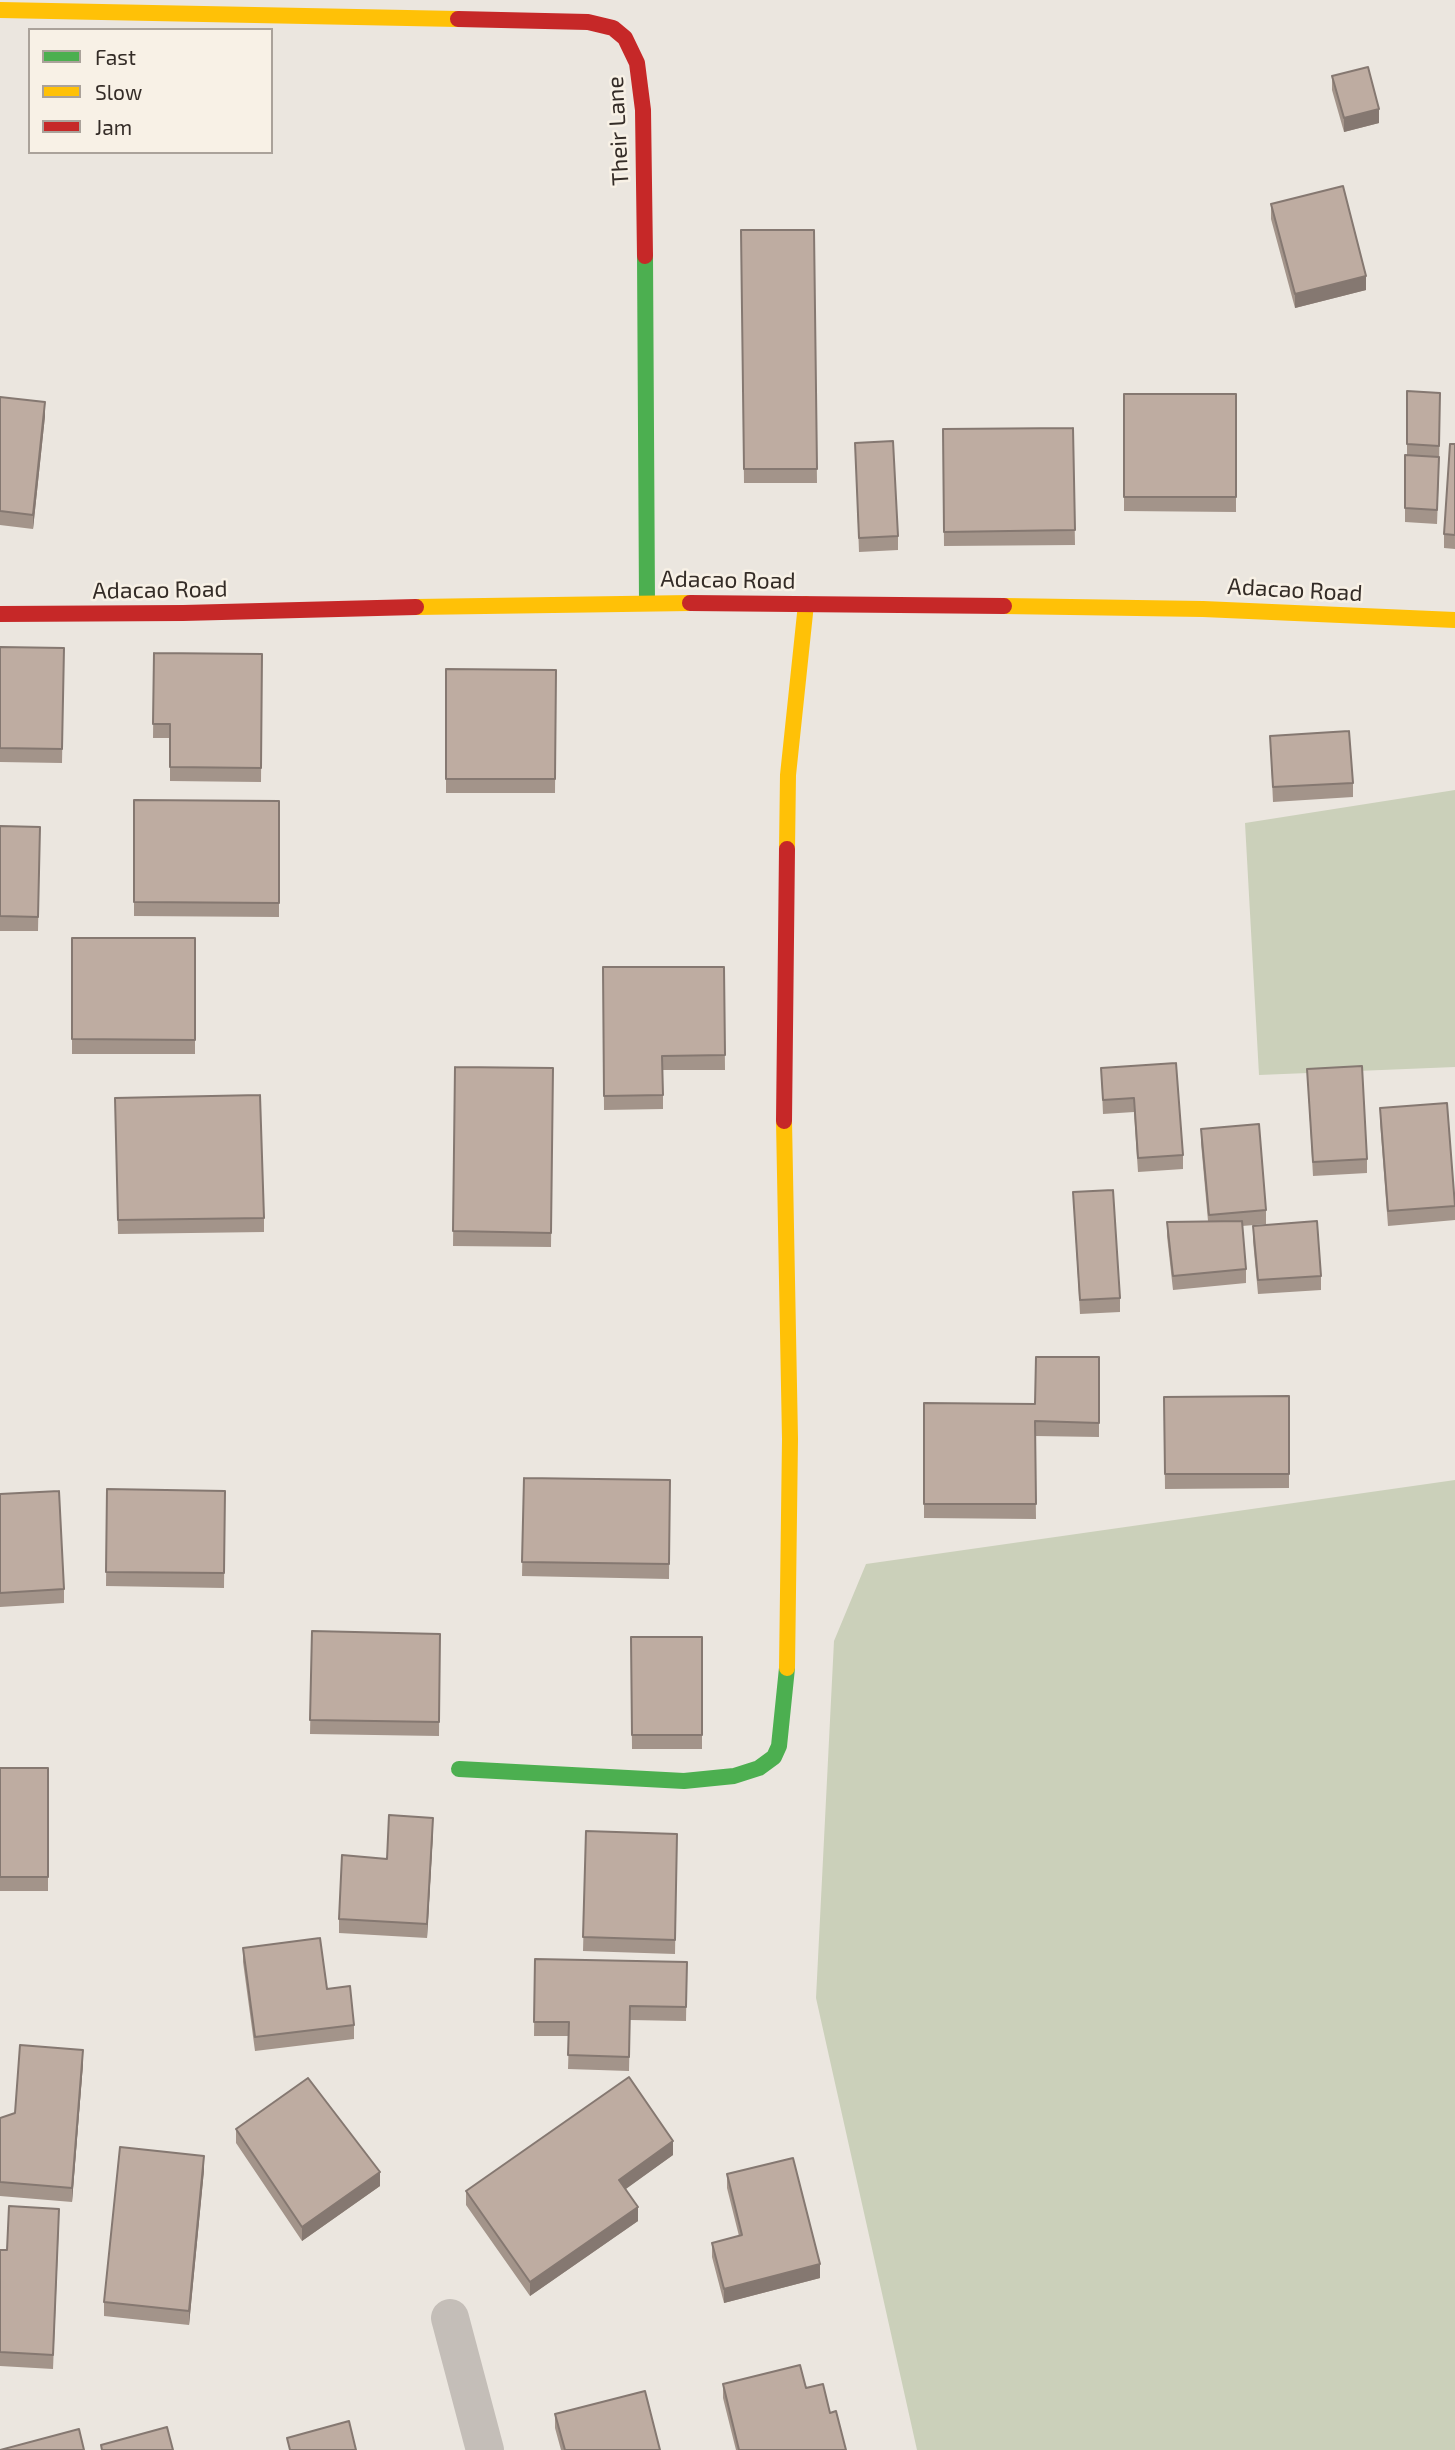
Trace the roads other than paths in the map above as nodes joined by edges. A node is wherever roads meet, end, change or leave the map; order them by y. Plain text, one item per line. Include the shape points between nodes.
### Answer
1 (0, 10) edge
2 (647, 602) junction
3 (806, 604) junction
4 (0, 614) edge
5 (1455, 620) edge
6 (459, 1769) dead end
7 (450, 2318) dead end
8 (485, 2450) edge

1 - 2 street, Their Lane via 588,22 613,28 625,38 637,63 645,148
2 - 3 street, Adacao Road
2 - 4 street, Adacao Road
3 - 5 street, Adacao Road via 1203,609
3 - 6 street via 788,775 784,1129 790,1439 787,1667 779,1746 774,1757 759,1768 734,1776 684,1781
7 - 8 street

